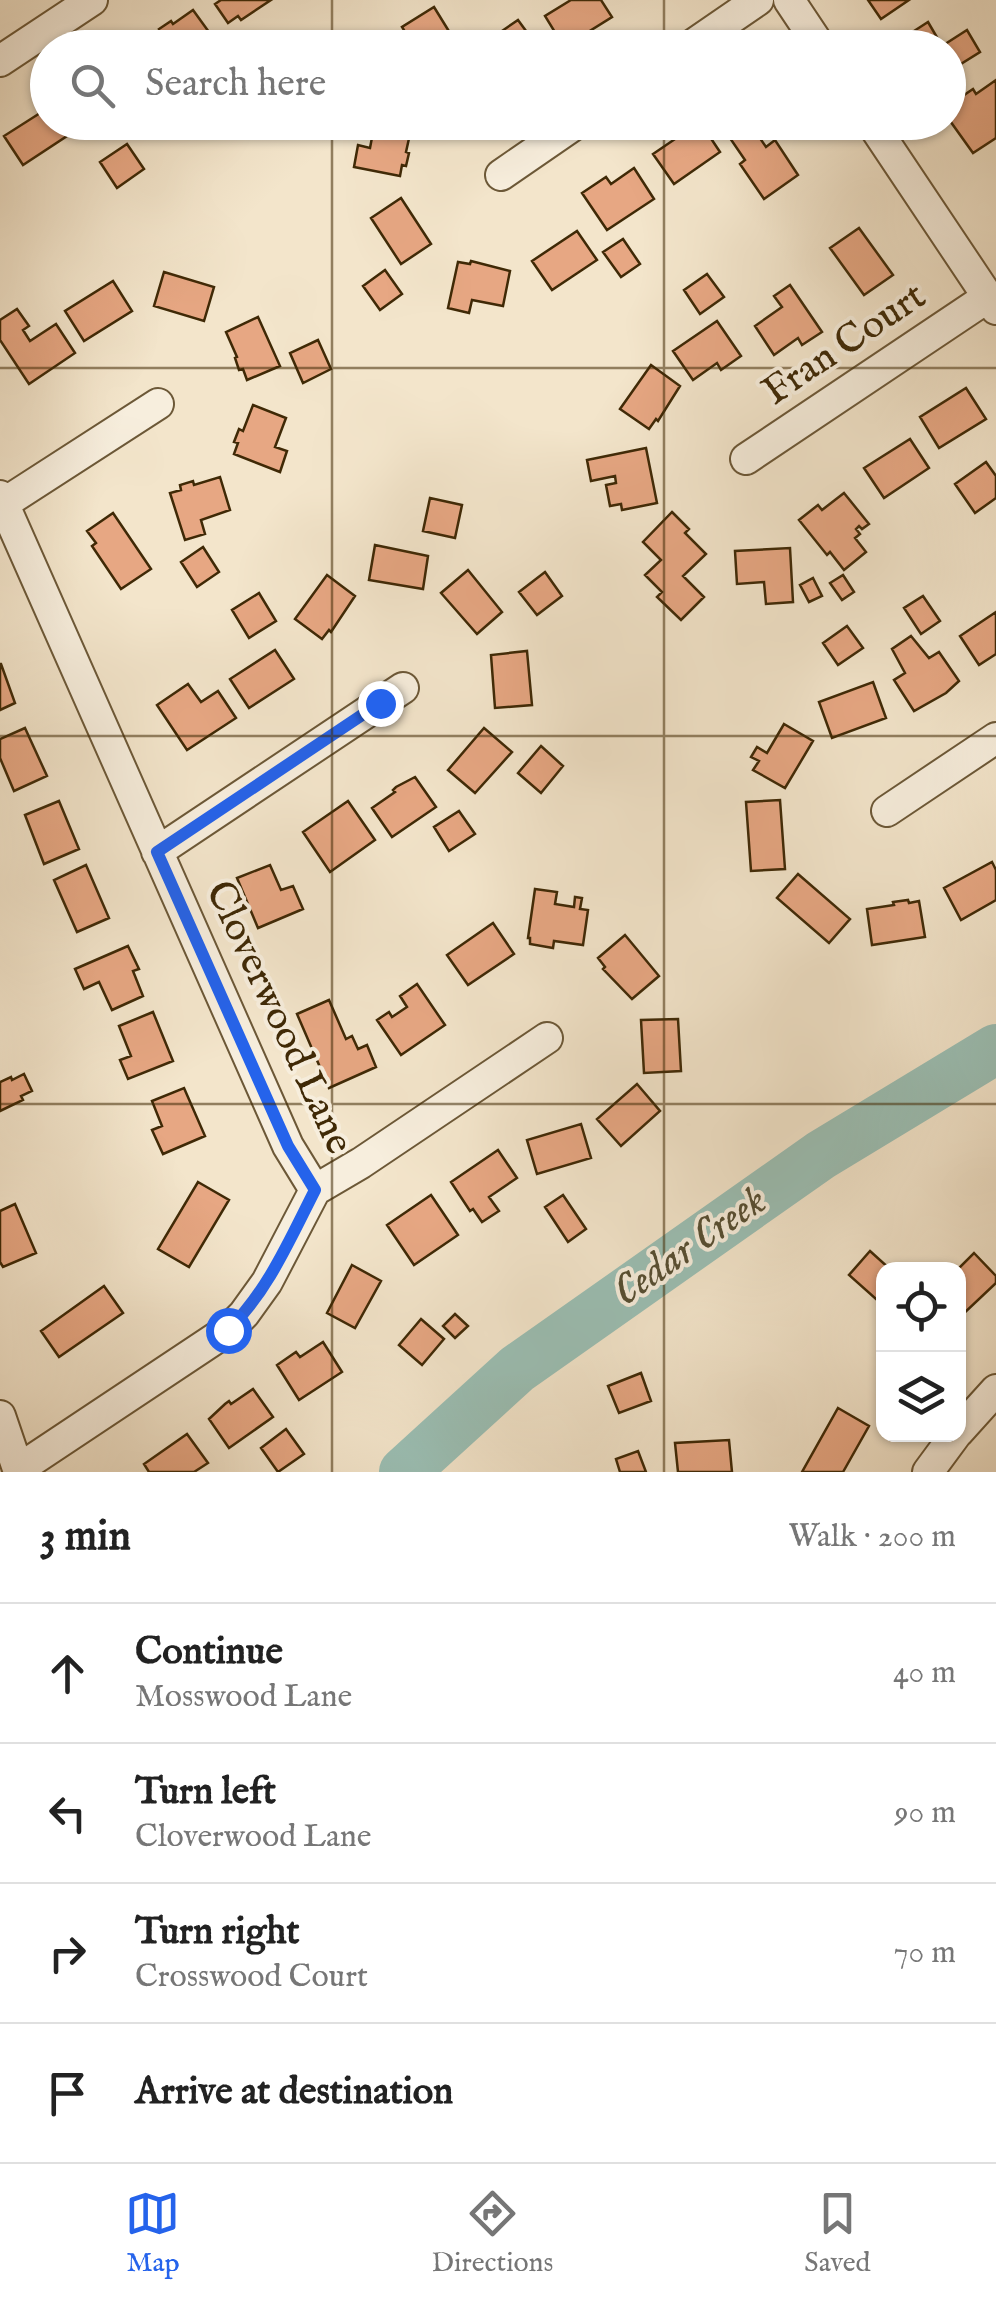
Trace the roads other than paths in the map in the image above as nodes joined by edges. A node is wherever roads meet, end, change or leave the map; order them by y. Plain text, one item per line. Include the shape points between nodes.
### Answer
1 (92, 0) edge
2 (758, 0) edge
3 (789, 0) edge
4 (47, 30) edge
5 (714, 30) edge
6 (809, 30) edge
7 (30, 41) edge
8 (0, 61) edge
9 (552, 140) edge
10 (883, 140) edge
11 (501, 175) dead end
12 (992, 303) edge
13 (158, 404) dead end
14 (746, 459) dead end
15 (2, 500) edge
16 (404, 688) dead end
17 (996, 738) edge
18 (886, 811) dead end
19 (157, 852) junction
20 (547, 1038) dead end
21 (315, 1190) junction
22 (996, 1390) edge
23 (0, 1416) edge
24 (966, 1423) edge
25 (950, 1442) edge
26 (928, 1472) edge

1 - 4 street
2 - 5 street
3 - 6 street
7 - 8 street
9 - 11 street
10 - 12 street
12 - 14 street, Fran Court
13 - 15 street
15 - 19 street, Cloverwood Lane
16 - 19 street
17 - 18 street
19 - 21 street, Cloverwood Lane via 288,1146
20 - 21 street
21 - 23 street via 268,1282 228,1330 26,1465 17,1466
22 - 24 street
25 - 26 street

